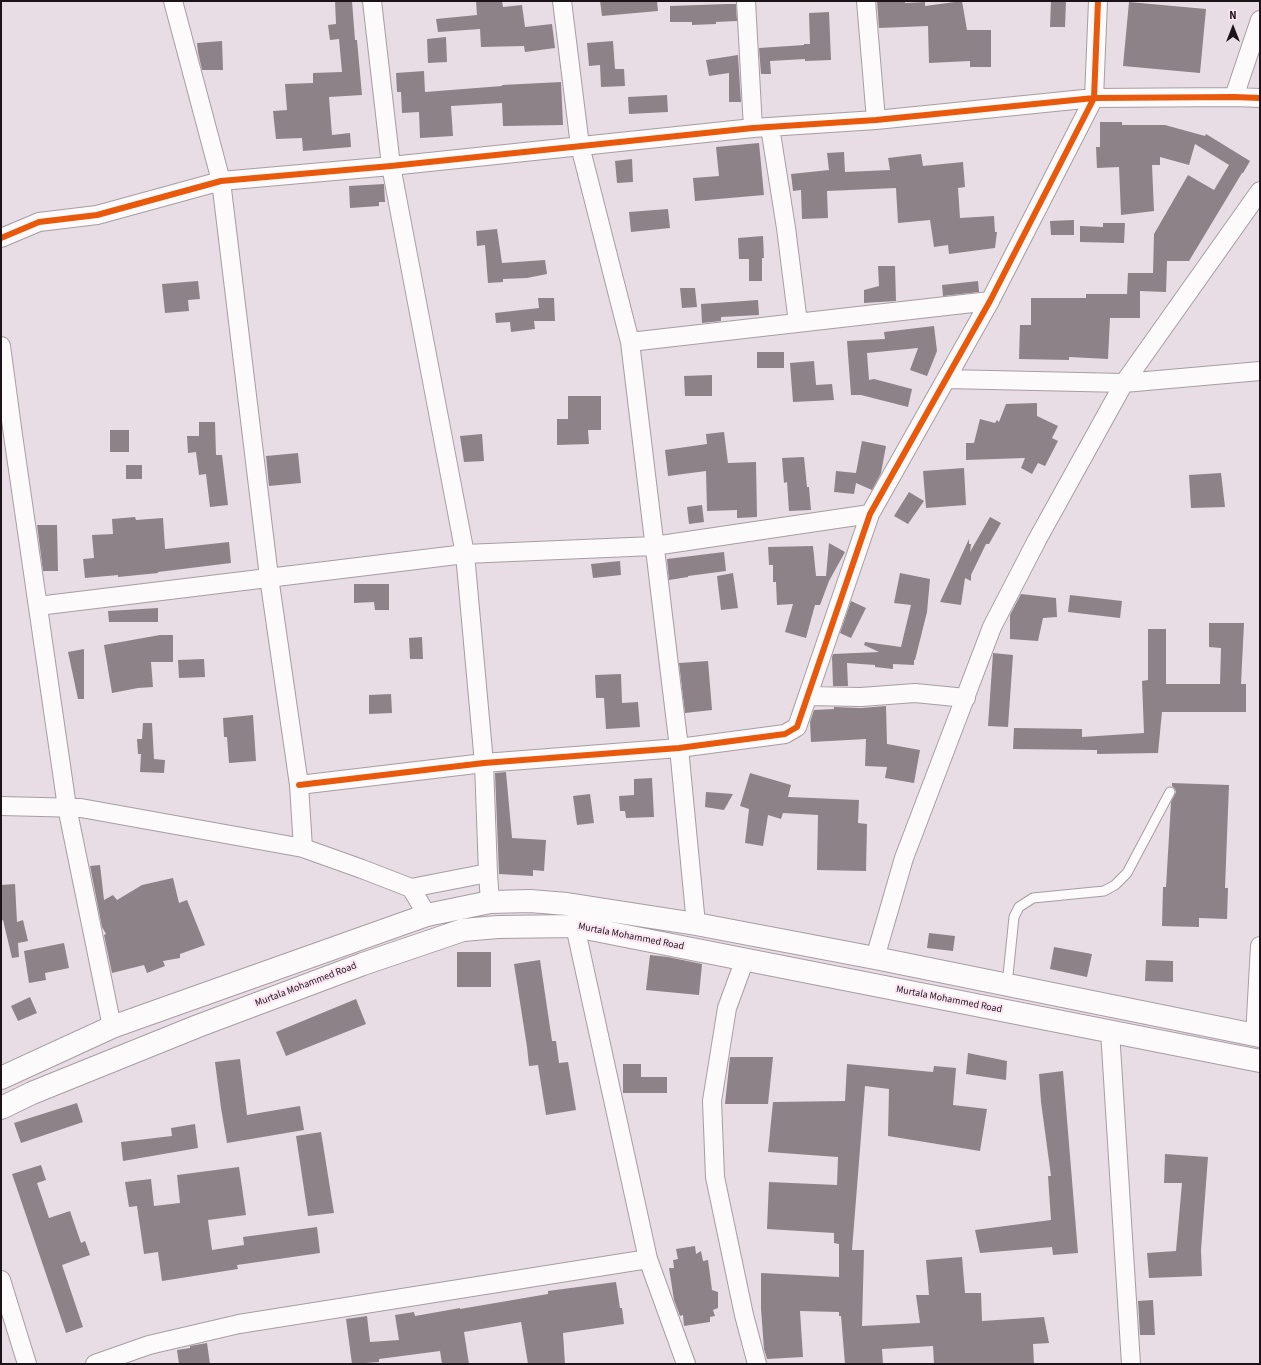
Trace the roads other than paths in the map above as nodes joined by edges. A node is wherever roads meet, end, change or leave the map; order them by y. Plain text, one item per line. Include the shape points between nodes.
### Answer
1 (174, 1) edge
2 (372, 1) edge
3 (562, 1) edge
4 (746, 1) edge
5 (866, 1) edge
6 (1098, 1) edge
7 (1260, 20) edge
8 (1234, 97) junction
9 (1094, 98) junction
10 (1260, 98) edge
11 (876, 120) junction
12 (762, 128) junction
13 (580, 146) junction
14 (390, 166) junction
15 (221, 181) junction
16 (1260, 191) edge
17 (1, 238) edge
18 (990, 301) junction
19 (798, 323) junction
20 (630, 342) junction
21 (1, 346) edge
22 (1260, 371) edge
23 (946, 379) junction
24 (1124, 383) junction
25 (7, 432) edge
26 (870, 514) junction
27 (654, 546) junction
28 (465, 554) junction
29 (269, 577) junction
30 (38, 606) junction
31 (808, 696) junction
32 (966, 698) junction
33 (679, 748) junction
34 (484, 762) junction
35 (299, 785) junction
36 (1170, 792) dead end
37 (1, 806) edge
38 (67, 807) junction
39 (303, 848) junction
40 (488, 873) junction
41 (411, 888) junction
42 (490, 902) junction
43 (623, 913) junction
44 (426, 915) junction
45 (696, 924) junction
46 (575, 926) junction
47 (622, 935) junction
48 (1260, 946) edge
49 (875, 958) junction
50 (745, 959) junction
51 (1007, 985) junction
52 (112, 1027) junction
53 (1110, 1031) junction
54 (1258, 1036) edge
55 (1260, 1061) edge
56 (1, 1078) edge
57 (1, 1108) edge
58 (648, 1259) junction
59 (1, 1280) edge
60 (27, 1364) edge
61 (95, 1364) edge
62 (686, 1364) edge
63 (757, 1364) edge
64 (1131, 1364) edge

1 - 15 street
2 - 14 street
3 - 13 street
4 - 12 street
5 - 11 street
6 - 9 street
7 - 8 street
8 - 9 street
8 - 10 street
9 - 11 street
9 - 18 street
11 - 12 street
12 - 13 street
12 - 19 street via 786,228
13 - 14 street
13 - 20 street
14 - 15 street
14 - 28 street
15 - 17 street via 97,215 39,222
15 - 29 street
16 - 24 street
18 - 19 street
18 - 23 street
19 - 20 street
20 - 27 street
21 - 25 street
22 - 24 street
23 - 24 street
23 - 26 street
24 - 32 street via 992,627
25 - 30 street
26 - 27 street
26 - 31 street
27 - 28 street
27 - 33 street
28 - 29 street
28 - 34 street
29 - 30 street
29 - 35 street
30 - 38 street
31 - 32 street via 861,697 915,693
31 - 33 street via 797,727 785,734
32 - 49 street via 904,858
33 - 34 street
33 - 45 street
34 - 35 street
34 - 40 street
35 - 39 street
36 - 51 lane via 1127,873 1114,885 1104,891 1033,898 1019,907 1014,918
37 - 38 street
38 - 39 street
38 - 52 street
39 - 41 street
40 - 41 street
40 - 42 street
41 - 44 street
42 - 43 main road, Murtala Mohammed Road via 530,901
42 - 44 main road, Murtala Mohammed Road
43 - 45 main road, Murtala Mohammed Road
43 - 47 main road
44 - 52 main road, Murtala Mohammed Road
45 - 49 main road, Murtala Mohammed Road
46 - 47 main road, Murtala Mohammed Road
46 - 57 main road, Murtala Mohammed Road via 463,930 363,964 198,1026
46 - 58 street
47 - 50 main road, Murtala Mohammed Road
48 - 54 street
49 - 51 main road, Murtala Mohammed Road
50 - 53 main road, Murtala Mohammed Road
50 - 63 street via 727,1008 712,1101 715,1177
51 - 54 main road, Murtala Mohammed Road
52 - 56 main road, Murtala Mohammed Road
53 - 55 main road, Murtala Mohammed Road
53 - 64 street
58 - 61 street via 238,1324 149,1345
58 - 62 street
59 - 60 street

